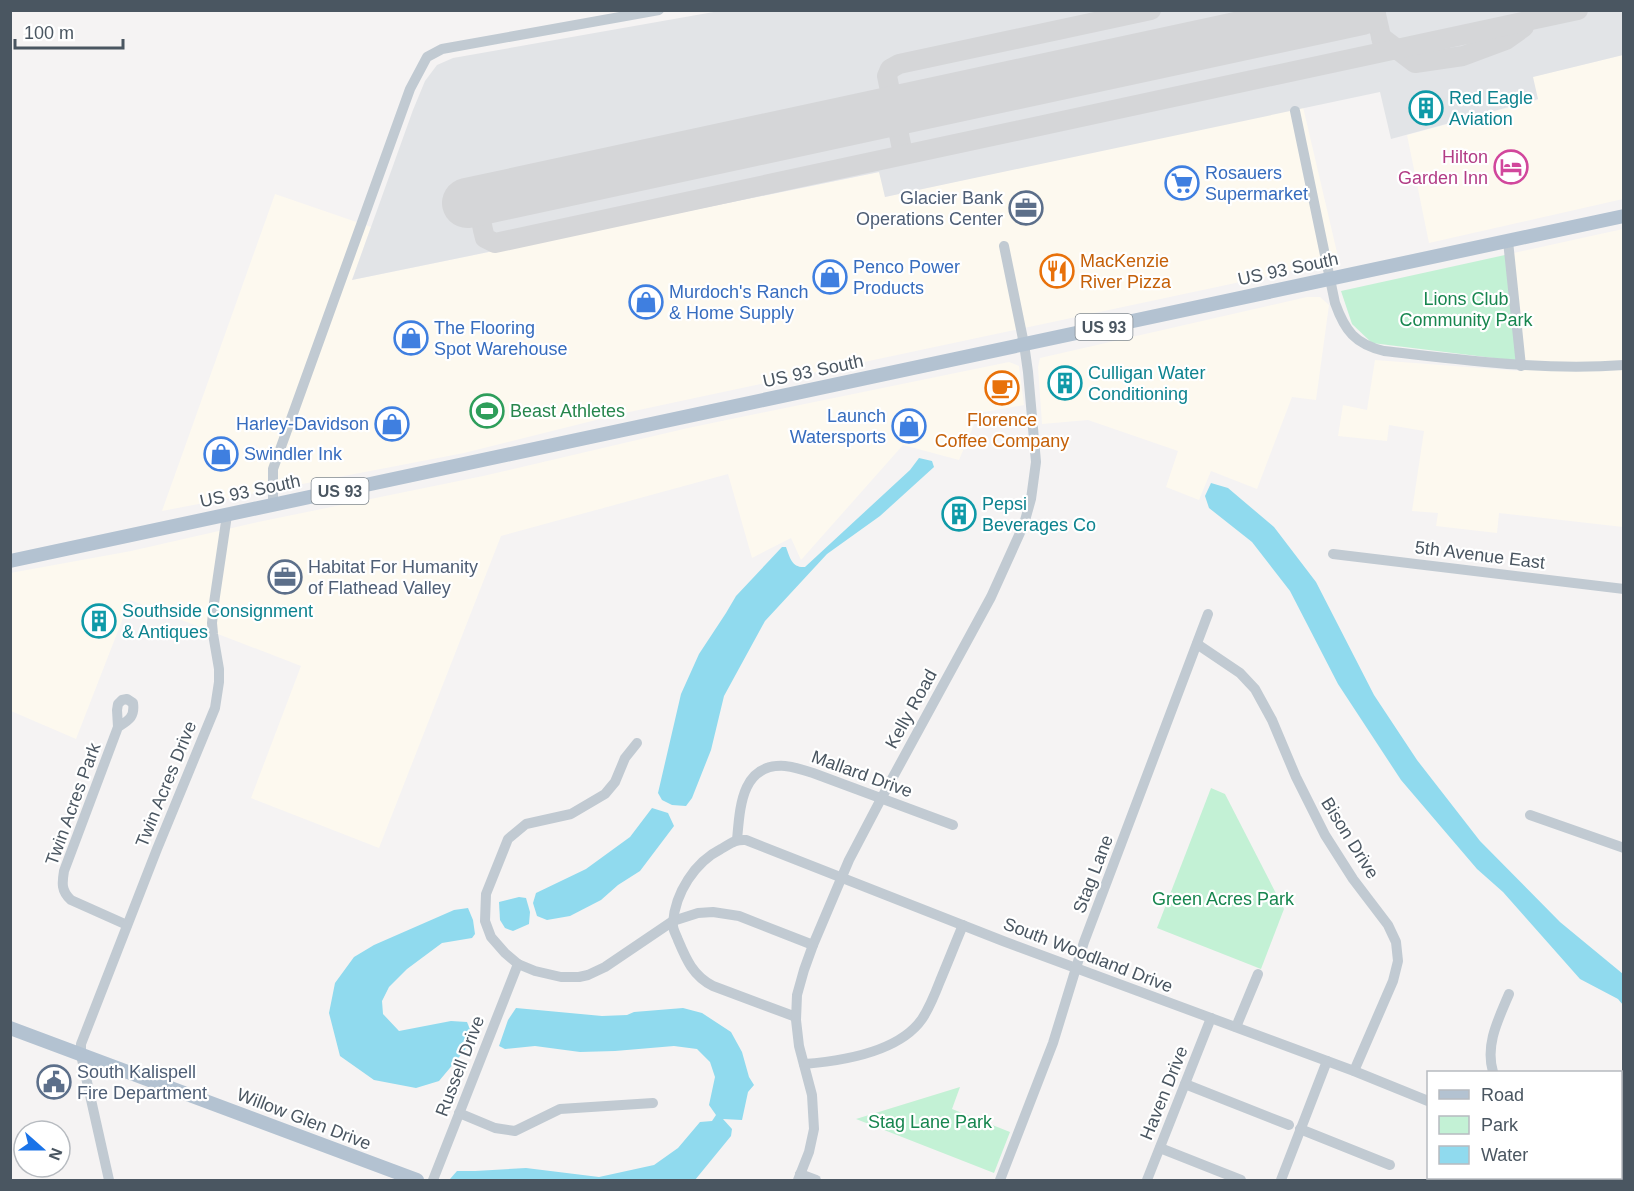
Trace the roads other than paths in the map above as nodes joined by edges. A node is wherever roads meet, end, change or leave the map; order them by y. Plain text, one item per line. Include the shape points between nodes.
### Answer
1 (658, 10) edge
2 (1295, 111) dead end
3 (1623, 216) edge
4 (1508, 241) junction
5 (1004, 246) dead end
6 (1330, 279) junction
7 (1024, 344) junction
8 (1623, 365) edge
9 (1521, 366) junction
10 (273, 505) junction
11 (227, 515) junction
12 (1334, 554) dead end
13 (10, 561) edge
14 (1623, 589) edge
15 (1208, 614) dead end
16 (1197, 644) junction
17 (118, 727) dead end
18 (637, 743) dead end
19 (881, 799) junction
20 (1530, 815) dead end
21 (953, 825) dead end
22 (737, 840) junction
23 (1623, 848) edge
24 (842, 878) junction
25 (673, 921) junction
26 (127, 925) junction
27 (963, 925) junction
28 (813, 945) junction
29 (518, 964) junction
30 (1076, 968) junction
31 (1258, 974) dead end
32 (1509, 994) dead end
33 (796, 1017) junction
34 (1212, 1018) junction
35 (1236, 1027) junction
36 (10, 1028) edge
37 (81, 1055) junction
38 (1327, 1061) junction
39 (804, 1064) junction
40 (1354, 1071) junction
41 (1493, 1071) edge
42 (1185, 1084) junction
43 (1427, 1101) edge
44 (653, 1103) dead end
45 (459, 1113) junction
46 (1289, 1125) dead end
47 (1300, 1129) junction
48 (1160, 1148) junction
49 (1390, 1165) dead end
50 (799, 1177) edge
51 (109, 1180) edge
52 (417, 1180) edge
53 (433, 1180) edge
54 (816, 1180) edge
55 (1000, 1180) edge
56 (1147, 1180) edge
57 (1241, 1180) edge
58 (1281, 1180) edge

1 - 10 street via 442,49 427,57 410,89 273,470
2 - 6 street
3 - 4 main road, US 93 South / US 93
4 - 6 main road, US 93 South / US 93
4 - 9 street
5 - 7 street, Kelly Road
6 - 7 main road, US 93 South / US 93
6 - 9 street via 1346,329 1364,345 1384,351
7 - 10 main road, US 93 South / US 93
7 - 19 street, Kelly Road via 1036,462 1028,512 991,597
8 - 9 street
10 - 11 main road, US 93 South / US 93
11 - 13 main road, US 93 South / US 93
11 - 26 street, Twin Acres Drive via 212,623 219,669 215,708
12 - 14 street, 5th Avenue East
15 - 16 street, Stag Lane
16 - 30 street, Stag Lane
16 - 40 street, Bison Drive via 1240,673 1255,689 1325,835 1396,942 1398,962 1393,981
17 - 26 street, Twin Acres Park via 64,871 62,886 71,900
18 - 29 street via 604,794 571,814 526,824 508,839 486,894 485,921 491,937
19 - 21 street, Mallard Drive
19 - 22 street, Mallard Drive via 813,773 786,766 770,767 747,786
19 - 24 street, Kelly Road
20 - 23 street
22 - 24 street, South Woodland Drive via 746,840
22 - 25 street via 714,852 696,868 680,894
24 - 27 street, South Woodland Drive
24 - 28 street, Kelly Road
25 - 28 street via 698,913 731,914
25 - 29 street via 588,975 561,977
25 - 33 street via 685,958 703,980
26 - 37 street, Twin Acres Drive via 81,1044
27 - 30 street, South Woodland Drive
27 - 39 street via 932,1002 911,1032 873,1051
28 - 33 street, Kelly Road via 797,995
29 - 45 street, Russell Drive
30 - 34 street, South Woodland Drive
30 - 55 street, Stag Lane via 1053,1043
31 - 35 street
32 - 41 street via 1494,1030 1490,1050
33 - 39 street, Kelly Road
34 - 35 street, South Woodland Drive
34 - 42 street, Haven Drive
35 - 38 street, South Woodland Drive
36 - 37 main road, Willow Glen Drive
37 - 51 street
37 - 52 main road, Willow Glen Drive
38 - 40 street, South Woodland Drive
38 - 47 street
39 - 50 street, Kelly Road via 814,1117 812,1141
40 - 43 street, South Woodland Drive
42 - 46 street
42 - 48 street, Haven Drive
44 - 45 street via 560,1109 515,1131 495,1128
45 - 53 street, Russell Drive
47 - 49 street
47 - 58 street
48 - 56 street, Haven Drive
48 - 57 street
50 - 54 street

